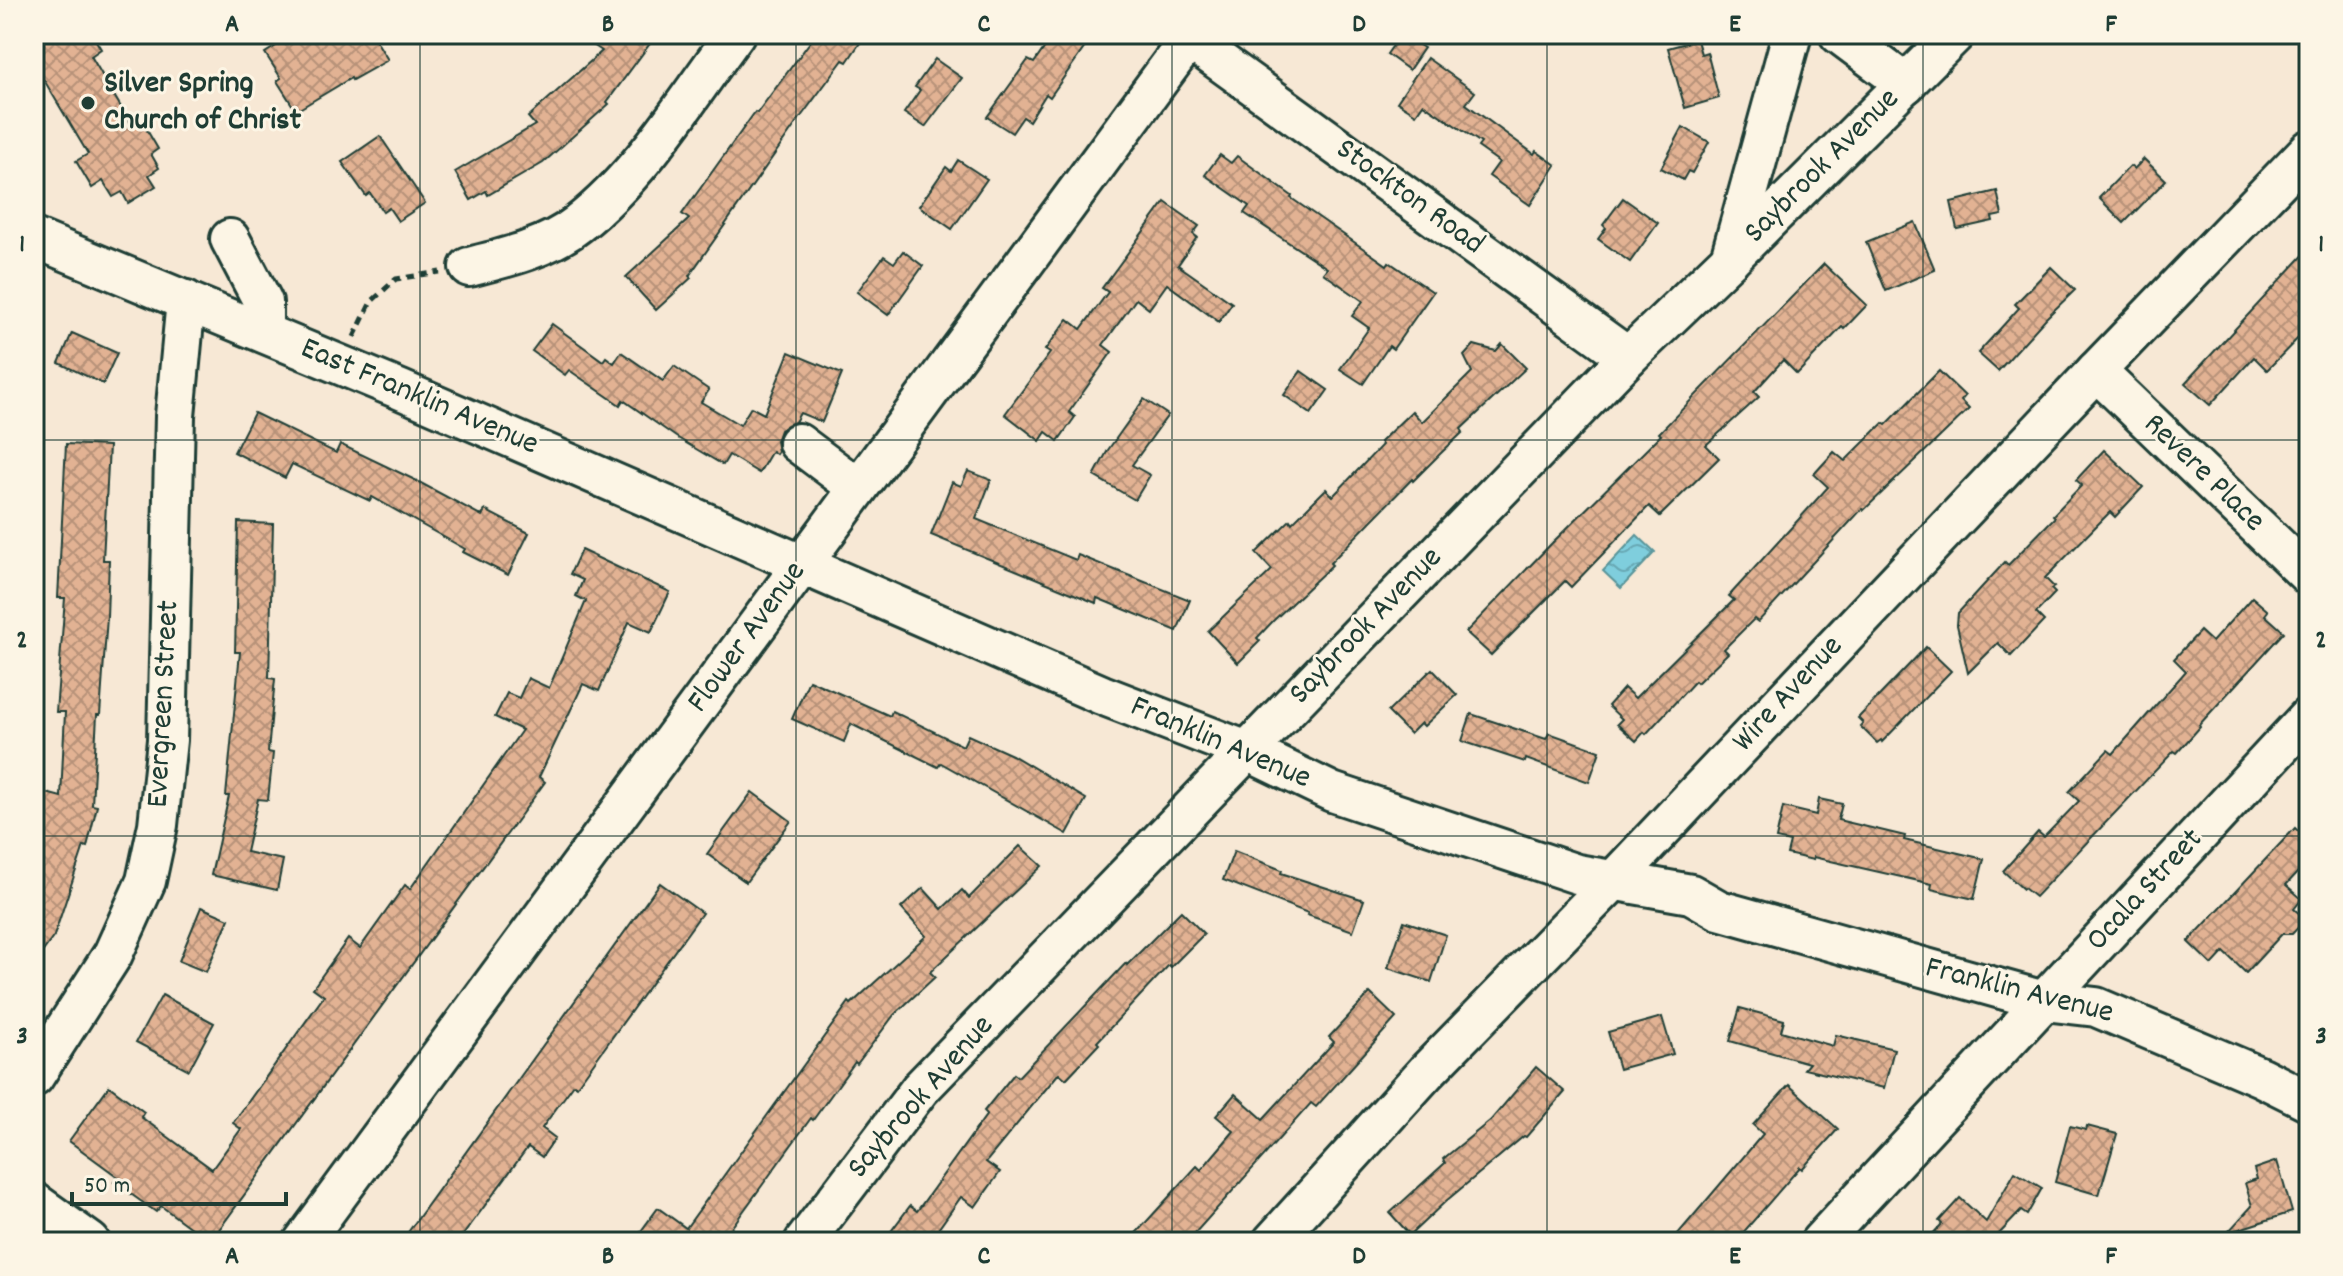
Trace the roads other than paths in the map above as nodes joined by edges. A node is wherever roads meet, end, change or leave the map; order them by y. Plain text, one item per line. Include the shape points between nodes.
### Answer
1 (735, 34) edge
2 (1792, 34) edge
3 (1839, 34) edge
4 (1955, 34) edge
5 (1191, 36) edge
6 (1906, 84) junction
7 (2309, 150) edge
8 (34, 238) edge
9 (230, 239) dead end
10 (1730, 259) junction
11 (469, 267) road end
12 (186, 300) junction
13 (263, 332) junction
14 (1628, 357) junction
15 (2096, 371) junction
16 (798, 443) dead end
17 (858, 488) junction
18 (803, 563) junction
19 (2309, 576) edge
20 (2309, 716) edge
21 (1247, 751) junction
22 (1632, 882) junction
23 (2044, 1001) junction
24 (34, 1077) edge
25 (2309, 1101) edge
26 (34, 1202) edge
27 (90, 1242) edge
28 (303, 1242) edge
29 (804, 1242) edge
30 (1272, 1242) edge
31 (1820, 1242) edge

1 - 11 street via 634,171 576,226 520,254
2 - 10 street
3 - 6 street
4 - 6 street, Saybrook Avenue
5 - 14 street, Stockton Road
5 - 17 street, Flower Avenue
6 - 10 street, Saybrook Avenue
7 - 15 street, Wire Avenue
8 - 12 street, East Franklin Avenue
9 - 13 street via 263,302
10 - 14 street, Saybrook Avenue
12 - 13 street, East Franklin Avenue
12 - 24 street, Evergreen Street via 175,416 167,740 158,825 146,881 113,954
13 - 18 street, East Franklin Avenue
14 - 21 street, Saybrook Avenue
15 - 19 street, Revere Place
15 - 22 street, Wire Avenue
16 - 17 street
17 - 18 street, Flower Avenue
18 - 21 street, Franklin Avenue via 1102,695
18 - 28 street, Flower Avenue
20 - 23 street, Ocala Street
21 - 22 street, Franklin Avenue via 1332,792 1406,818 1577,874
21 - 29 street, Saybrook Avenue via 920,1089
22 - 23 street, Franklin Avenue via 1681,913 1719,910
22 - 30 street, Wire Avenue via 1426,1072
23 - 25 street, Franklin Avenue via 2096,1007
23 - 31 street, Ocala Street
26 - 27 street

